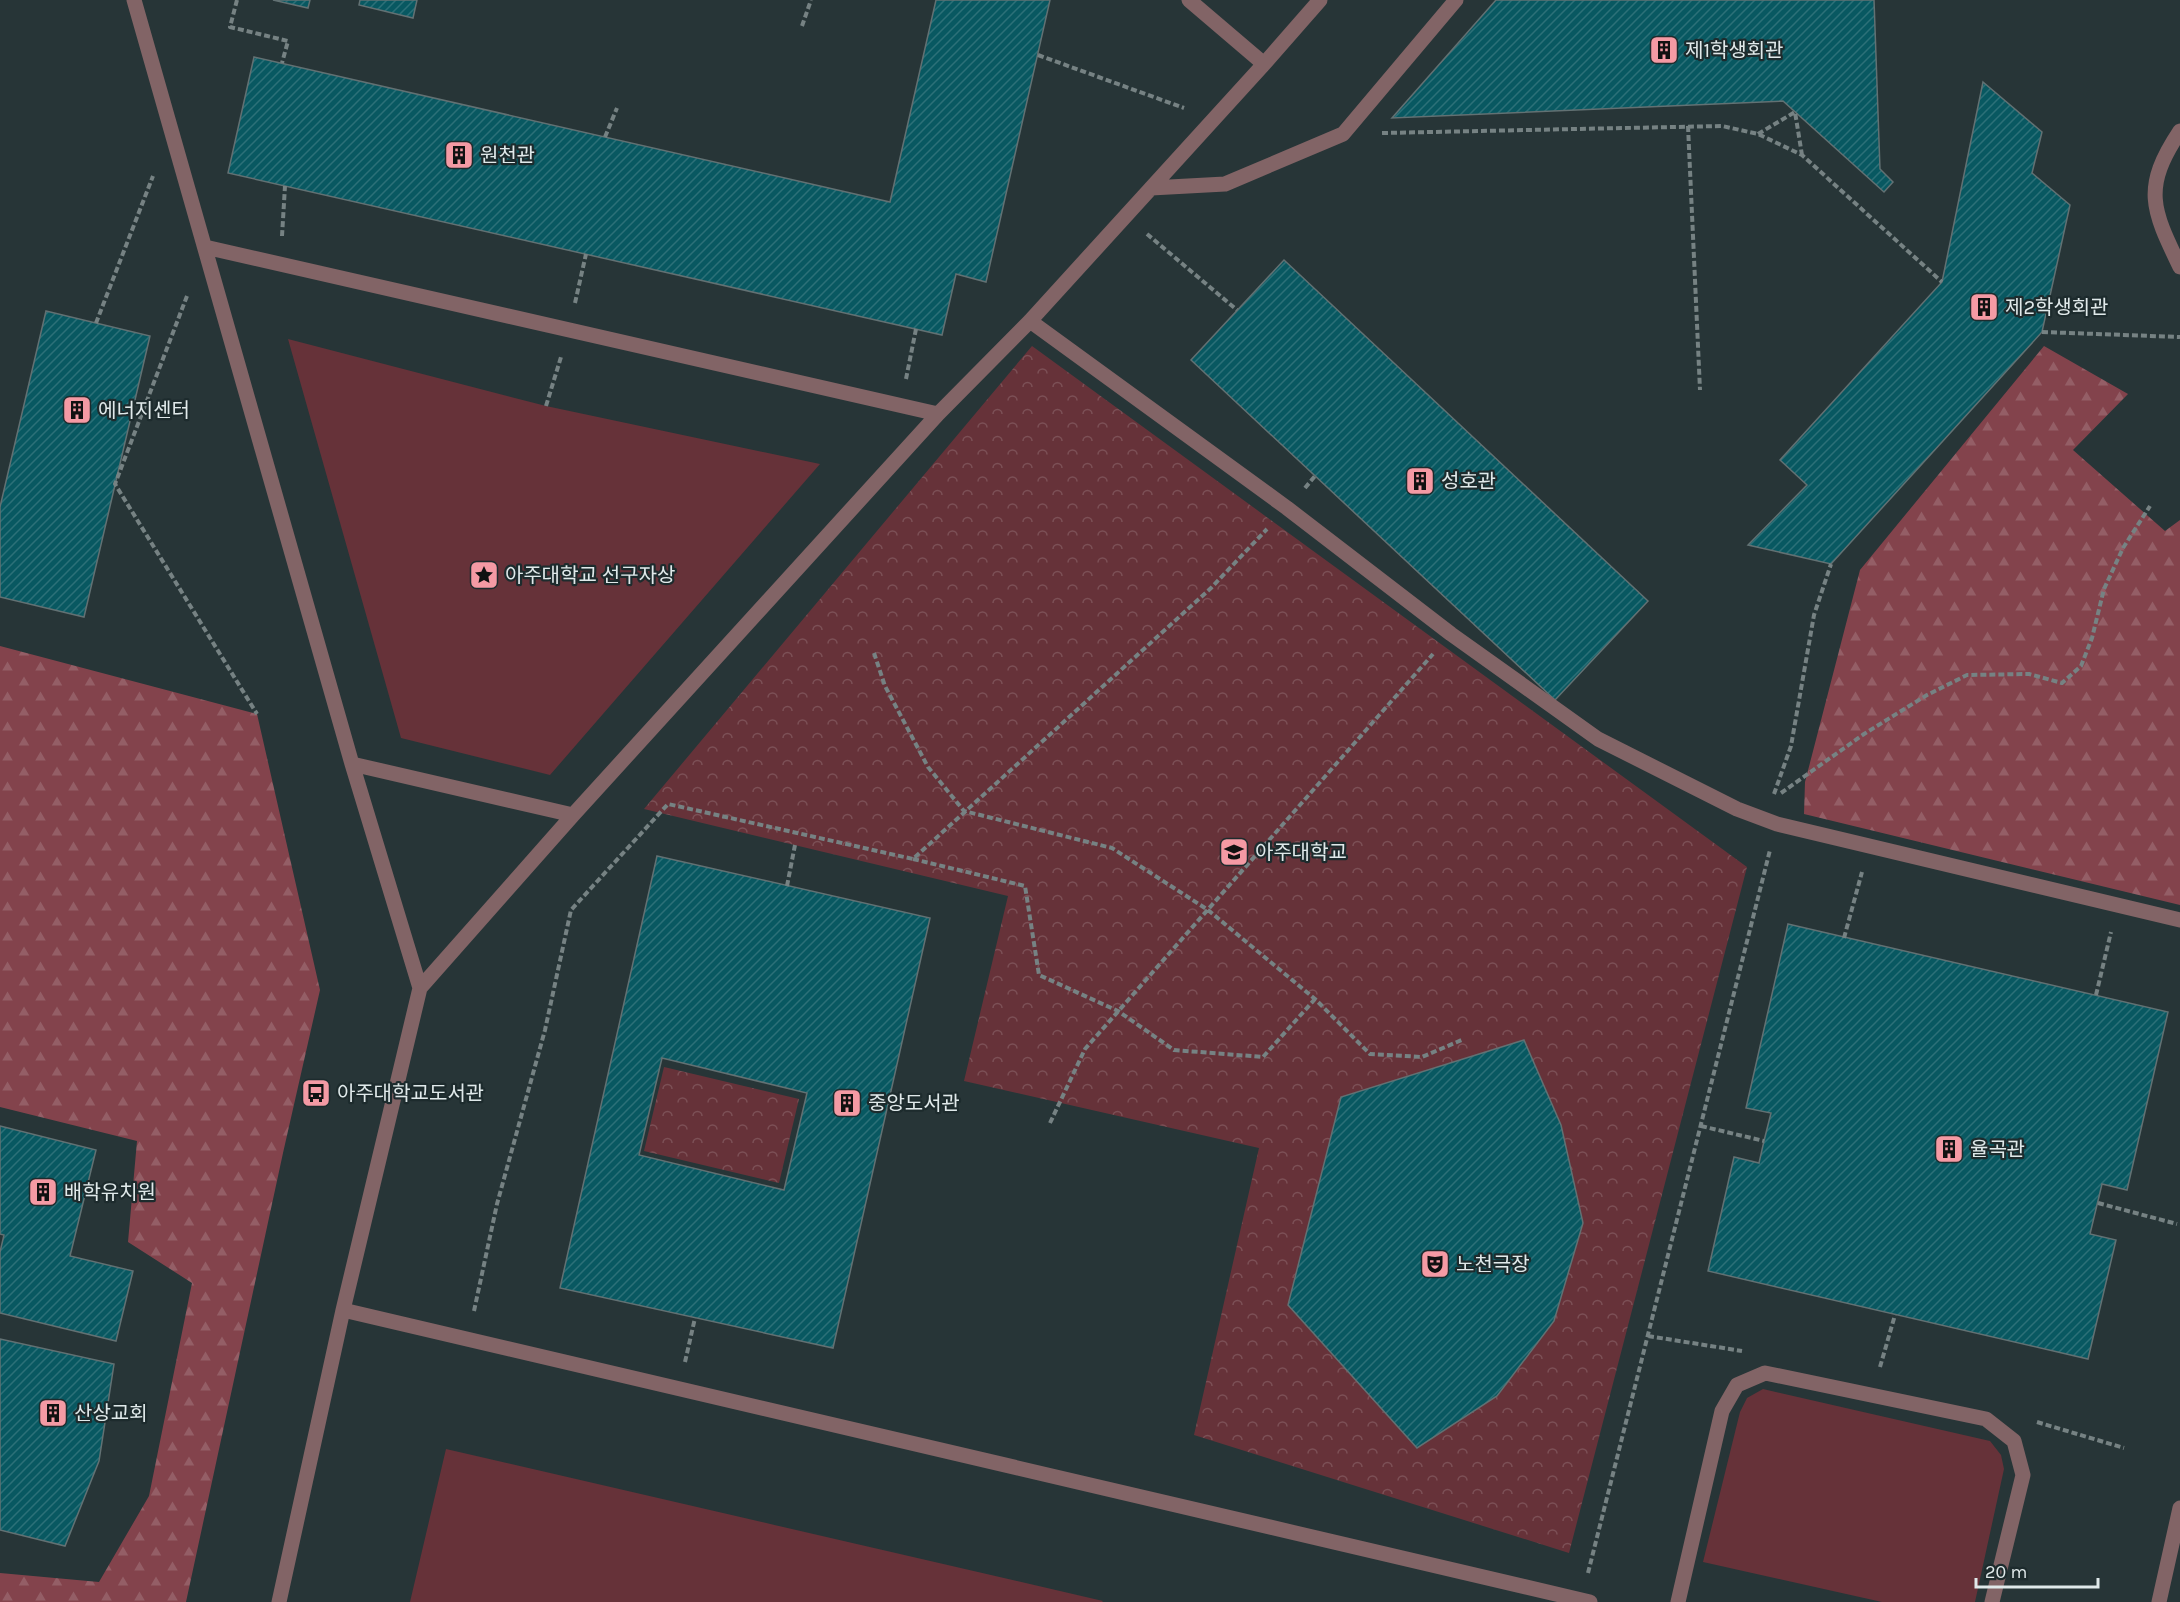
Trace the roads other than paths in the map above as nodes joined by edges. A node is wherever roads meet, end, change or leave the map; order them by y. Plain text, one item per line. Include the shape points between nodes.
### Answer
1 (134, 0) edge
2 (1189, 0) edge
3 (1320, 0) edge
4 (1456, 0) edge
5 (1264, 64) junction
6 (2180, 131) edge
7 (1151, 188) junction
8 (205, 247) junction
9 (2180, 267) edge
10 (1030, 321) junction
11 (938, 414) junction
12 (352, 764) junction
13 (573, 815) junction
14 (2180, 920) edge
15 (420, 988) junction
16 (343, 1310) junction
17 (2180, 1508) edge
18 (1586, 1601) edge
19 (279, 1602) edge
20 (1678, 1602) edge
21 (1992, 1602) edge
22 (2158, 1602) edge

1 - 8 lane
2 - 5 lane
3 - 5 lane
4 - 7 lane via 1343,134 1225,184
5 - 7 lane
6 - 9 lane via 2157,175 2155,197 2158,218
7 - 10 lane
8 - 11 lane
8 - 12 lane
10 - 11 lane
10 - 14 lane via 1287,508 1451,634 1599,739 1737,809 1777,824
11 - 13 lane
12 - 13 lane
12 - 15 lane
13 - 15 lane
15 - 16 lane
16 - 18 lane
16 - 19 lane
17 - 22 lane
20 - 21 lane via 1722,1411 1737,1385 1765,1373 1986,1419 2014,1441 2023,1475

